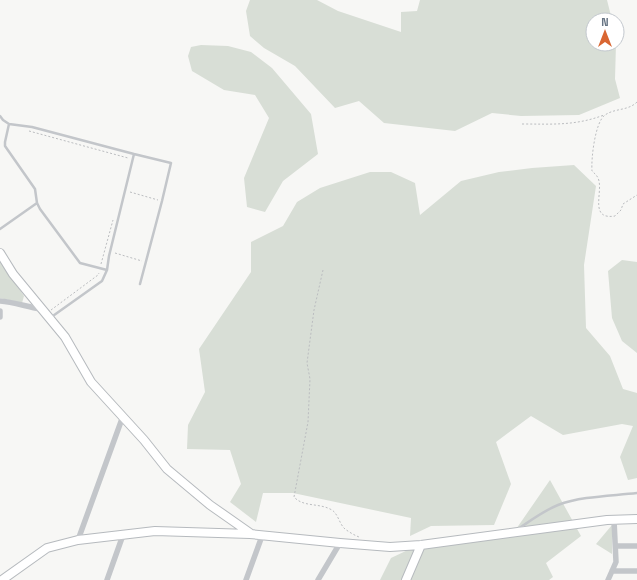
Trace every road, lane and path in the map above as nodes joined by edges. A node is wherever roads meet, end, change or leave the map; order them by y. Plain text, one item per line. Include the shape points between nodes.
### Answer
1 (637, 102) edge
2 (605, 115) junction
3 (0, 116) edge
4 (9, 124) junction
5 (522, 124) dead end
6 (28, 131) dead end
7 (133, 154) junction
8 (126, 191) junction
9 (637, 195) edge
10 (162, 201) junction
11 (37, 203) junction
12 (113, 220) dead end
13 (0, 229) edge
14 (104, 250) junction
15 (110, 252) junction
16 (0, 254) edge
17 (145, 262) junction
18 (100, 268) junction
19 (107, 270) junction
20 (323, 270) dead end
21 (140, 284) dead end
22 (0, 301) edge
23 (0, 311) edge
24 (46, 313) junction
25 (0, 317) edge
26 (123, 416) junction
27 (637, 493) edge
28 (637, 519) edge
29 (614, 520) junction
30 (512, 533) junction
31 (250, 534) junction
32 (123, 536) junction
33 (262, 536) junction
34 (78, 540) junction
35 (340, 543) junction
36 (363, 545) junction
37 (421, 545) junction
38 (616, 546) junction
39 (637, 546) edge
40 (612, 571) junction
41 (637, 571) edge
42 (2, 580) edge
43 (107, 580) edge
44 (246, 580) edge
45 (318, 580) edge
46 (406, 580) edge
47 (608, 580) edge

1 - 2 path via 626,109
2 - 5 path via 572,124
2 - 9 path via 600,121 591,165 599,182 598,207 605,216 616,216 623,204
3 - 4 lane
4 - 7 lane via 32,127
4 - 11 lane via 6,146 35,189
6 - 7 path via 130,158
7 - 8 lane
7 - 10 lane via 170,163
8 - 10 path
8 - 15 lane
10 - 17 lane
11 - 13 lane
11 - 18 lane via 80,263
12 - 14 path
14 - 15 path
14 - 18 path
15 - 17 path
15 - 19 lane
16 - 24 street via 13,274
17 - 21 lane
18 - 19 lane
18 - 24 path via 98,274
19 - 24 lane via 102,281
20 - 36 path via 314,310 307,362 310,379 308,422 294,497 303,503 330,509 344,529 359,537
22 - 24 street via 12,302
23 - 25 street
24 - 26 street via 65,338 91,382
26 - 31 street via 167,469
26 - 34 street
27 - 30 lane via 571,501 541,514
28 - 29 street
29 - 30 street
29 - 38 street
30 - 37 street
31 - 32 street via 155,531
31 - 33 street
32 - 34 street
32 - 43 street
33 - 35 street
33 - 44 street
34 - 42 street via 47,548
35 - 36 street
35 - 45 street
36 - 37 street
37 - 46 street
38 - 39 street
38 - 40 street via 616,562
40 - 41 street
40 - 47 street

